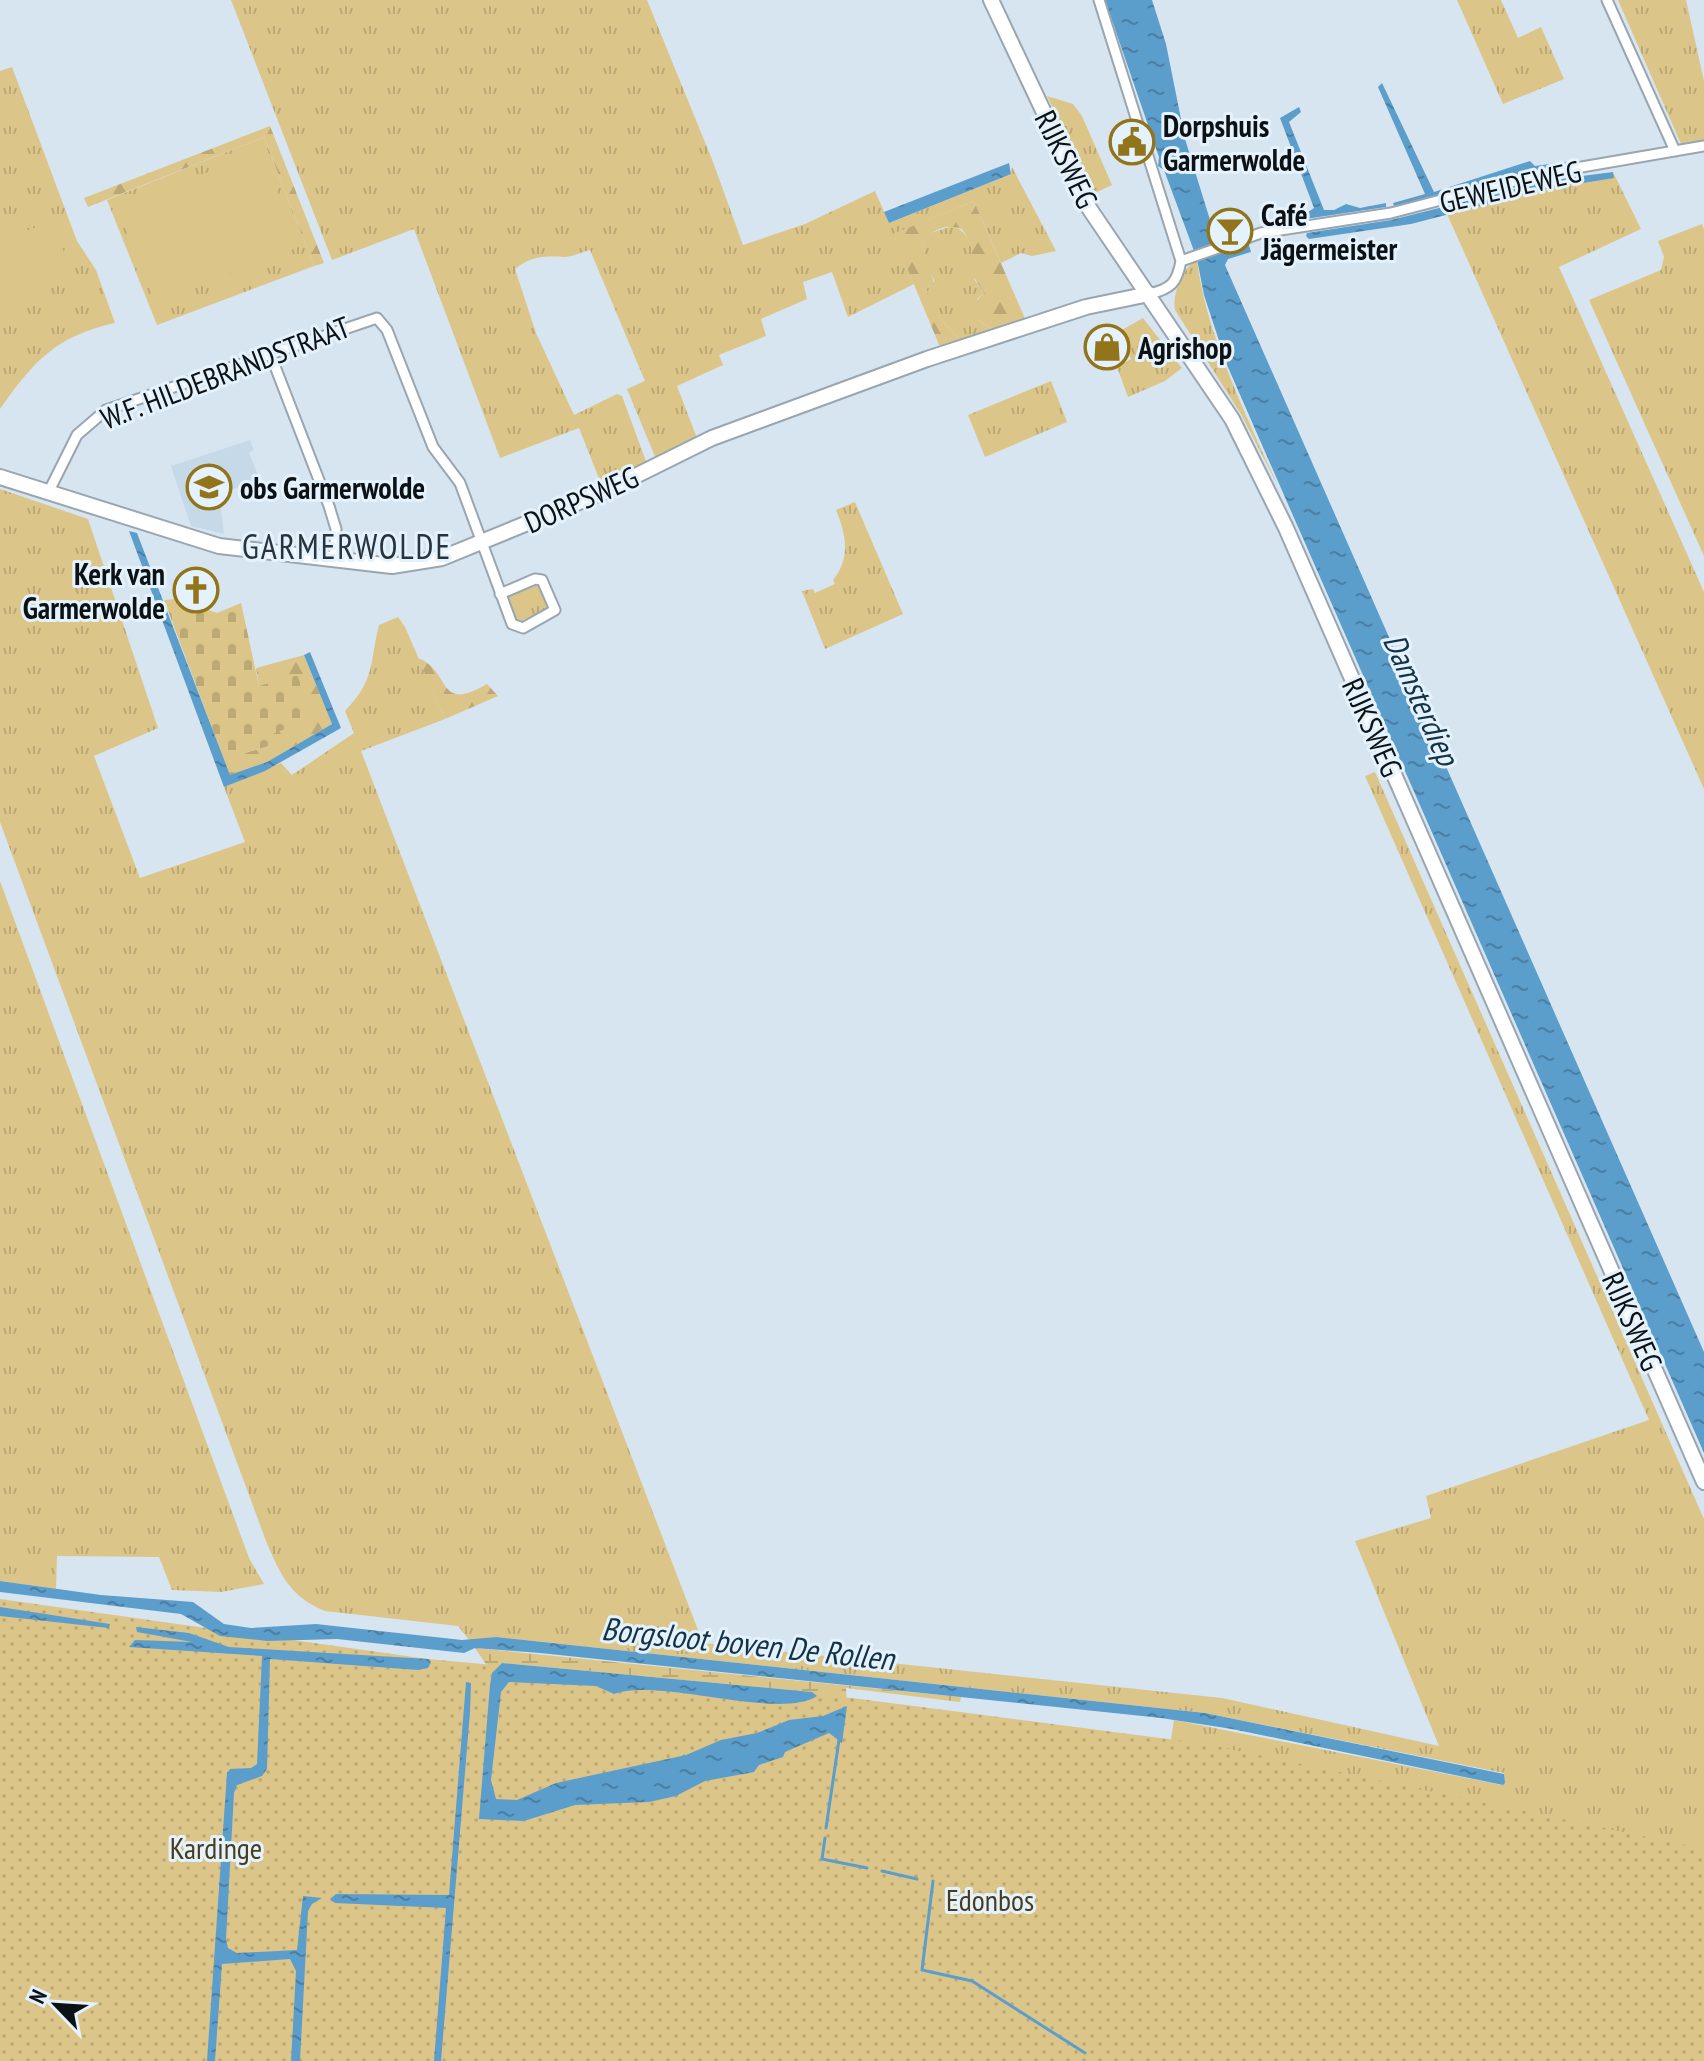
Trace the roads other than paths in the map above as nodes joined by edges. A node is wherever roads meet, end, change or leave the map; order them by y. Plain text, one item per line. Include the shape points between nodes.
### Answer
1 (991, 0) edge
2 (1099, 0) edge
3 (1607, 0) edge
4 (1704, 146) edge
5 (1675, 151) junction
6 (1181, 261) junction
7 (1149, 294) junction
8 (271, 356) junction
9 (0, 477) edge
10 (48, 493) junction
11 (481, 542) junction
12 (334, 558) junction
13 (500, 594) junction
14 (1704, 1482) edge

1 - 7 main road, RIJKSWEG via 1089,208
2 - 6 street
3 - 5 street
4 - 5 street, GEWEIDEWEG
5 - 6 street, GEWEIDEWEG via 1541,174 1429,205 1261,233
6 - 7 street via 1170,289
7 - 11 main road, DORPSWEG via 1086,307 832,393 712,438 601,493
7 - 14 main road, RIJKSWEG via 1232,419 1286,528
8 - 10 street, W.F. HILDEBRANDSTRAAT via 106,410 77,435
8 - 11 street, W.F. HILDEBRANDSTRAAT via 374,317 384,323 433,447 460,483
8 - 12 street via 329,506 336,529
9 - 10 main road, DORPSWEG
10 - 12 main road, DORPSWEG via 219,546
11 - 12 main road, DORPSWEG via 414,565
11 - 13 street
13 - 13 street via 512,624 523,628 555,610 542,580

